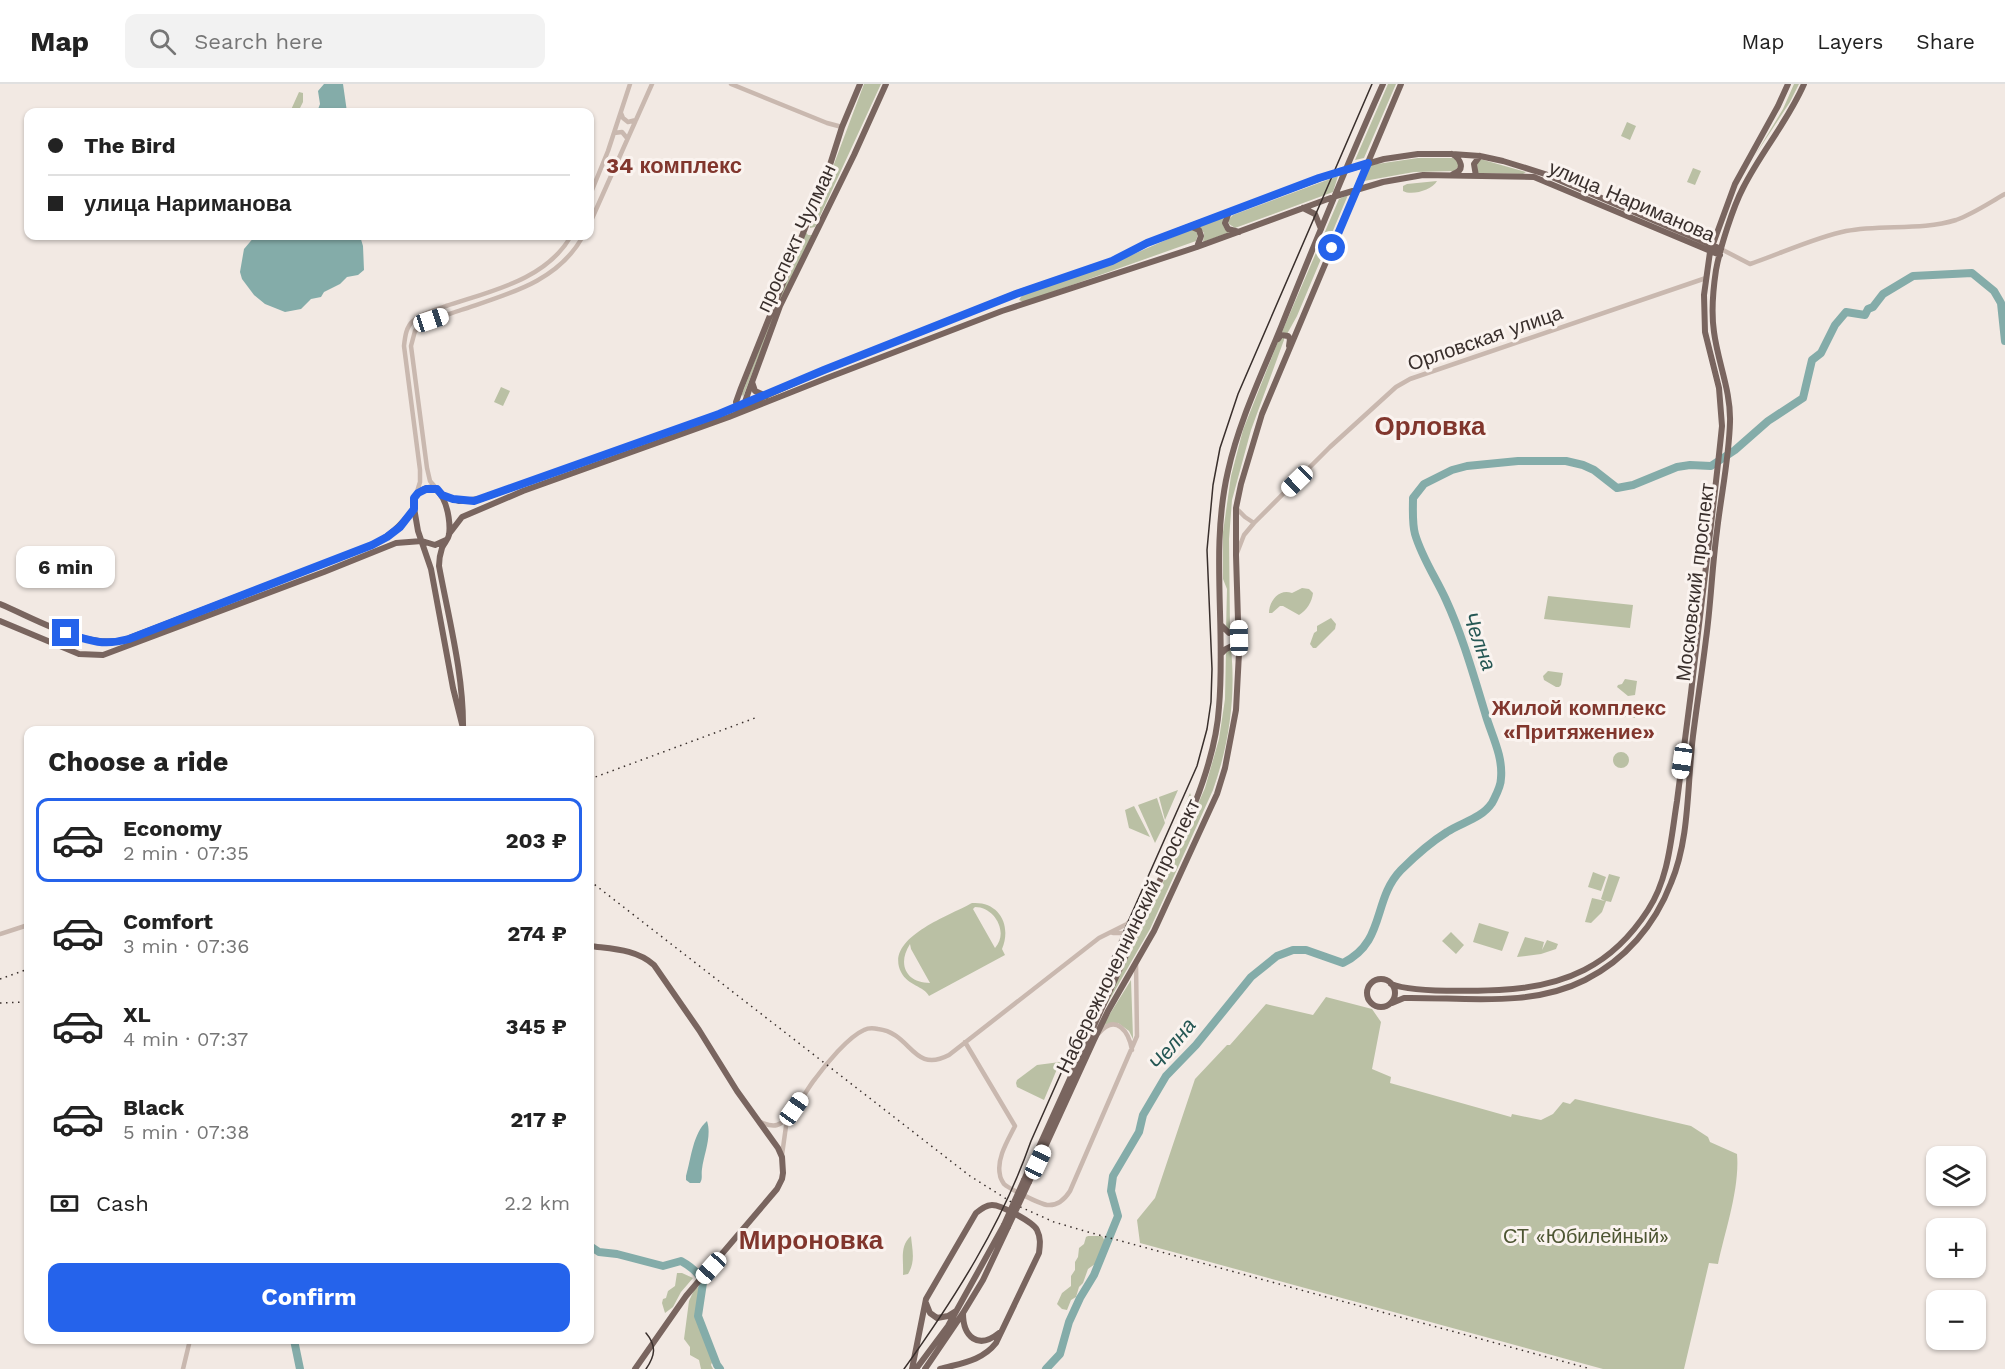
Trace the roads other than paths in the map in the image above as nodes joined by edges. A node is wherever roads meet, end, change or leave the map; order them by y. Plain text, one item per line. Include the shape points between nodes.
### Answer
1 (630, 84) edge
2 (652, 84) edge
3 (731, 84) edge
4 (860, 84) edge
5 (886, 84) edge
6 (1383, 84) edge
7 (1401, 84) edge
8 (1788, 84) edge
9 (1804, 84) edge
10 (621, 113) junction
11 (636, 120) junction
12 (842, 127) junction
13 (614, 133) junction
14 (627, 138) junction
15 (1375, 146) junction
16 (1452, 154) junction
17 (1480, 156) junction
18 (1388, 158) junction
19 (1368, 163) junction
20 (1347, 169) junction
21 (1450, 175) junction
22 (1476, 176) junction
23 (594, 185) edge
24 (1357, 189) junction
25 (2005, 194) edge
26 (1336, 196) junction
27 (1303, 208) junction
28 (1229, 212) junction
29 (594, 214) edge
30 (806, 224) junction
31 (1188, 227) junction
32 (818, 229) junction
33 (1321, 229) junction
34 (1239, 232) junction
35 (568, 240) edge
36 (581, 240) edge
37 (1197, 247) junction
38 (1711, 249) junction
39 (1720, 252) junction
40 (1706, 278) junction
41 (1016, 294) junction
42 (1012, 308) junction
43 (1275, 343) junction
44 (1289, 349) junction
45 (824, 370) junction
46 (827, 378) junction
47 (752, 381) junction
48 (767, 396) junction
49 (747, 407) junction
50 (738, 410) junction
51 (1719, 487) junction
52 (440, 492) junction
53 (416, 495) junction
54 (1236, 508) junction
55 (414, 509) junction
56 (1253, 524) junction
57 (448, 537) junction
58 (423, 541) junction
59 (1236, 555) junction
60 (0, 604) edge
61 (0, 621) edge
62 (1239, 624) junction
63 (1221, 625) junction
64 (66, 633) junction
65 (60, 646) junction
66 (1239, 653) junction
67 (1221, 654) junction
68 (463, 726) edge
69 (464, 726) edge
70 (1149, 903) junction
71 (24, 925) edge
72 (0, 934) edge
73 (1108, 934) junction
74 (594, 947) edge
75 (1125, 955) junction
76 (1136, 963) junction
77 (1391, 984) junction
78 (1392, 1003) junction
79 (1094, 1040) junction
80 (965, 1042) junction
81 (1132, 1051) junction
82 (787, 1119) junction
83 (760, 1121) junction
84 (782, 1157) junction
85 (1026, 1181) junction
86 (926, 1299) junction
87 (960, 1311) junction
88 (1002, 1330) junction
89 (188, 1344) edge
90 (183, 1369) edge
91 (636, 1369) edge
92 (914, 1369) edge
93 (925, 1369) edge
94 (940, 1369) edge

1 - 10 street
2 - 11 street
3 - 12 street
4 - 12 main road, проспект Чулман
5 - 32 main road, проспект Чулман
6 - 20 main road, Набережночелнинский проспект
7 - 15 main road, Набережночелнинский проспект
8 - 38 main road, Московский проспект via 1735,184
9 - 39 main road, Московский проспект via 1744,186
10 - 11 street via 628,122
10 - 13 street
11 - 14 street
12 - 30 main road, проспект Чулман
13 - 14 street via 622,132
13 - 23 street
14 - 29 street
15 - 18 main road via 1380,155
15 - 19 main road, Набережночелнинский проспект
16 - 17 main road, улица Нариманова
16 - 18 main road, улица Нариманова
16 - 21 main road via 1458,157 1461,168
17 - 22 main road via 1474,164
17 - 38 main road, улица Нариманова via 1545,174
18 - 19 main road, улица Нариманова
19 - 20 main road, улица Нариманова
19 - 24 main road, Набережночелнинский проспект
20 - 26 main road, Набережночелнинский проспект
20 - 28 main road, улица Нариманова
21 - 22 main road, улица Нариманова
21 - 24 main road, улица Нариманова via 1395,179
22 - 38 main road, улица Нариманова via 1527,176 1545,181
24 - 26 main road, улица Нариманова
24 - 44 main road, Набережночелнинский проспект
25 - 39 street via 1954,220 1844,232 1750,264
26 - 27 main road, улица Нариманова
26 - 33 main road, Набережночелнинский проспект
27 - 33 main road via 1315,214
27 - 34 main road, улица Нариманова
28 - 31 main road, улица Нариманова
28 - 34 main road via 1228,229
30 - 32 main road via 809,232
30 - 50 main road, проспект Чулман via 741,388 736,402
31 - 37 main road via 1199,230
31 - 41 main road, улица Нариманова via 1112,261
32 - 47 main road, проспект Чулман via 780,306
33 - 43 main road, Набережночелнинский проспект
34 - 37 main road, улица Нариманова
35 - 53 street via 558,254 532,274 426,313 410,324 404,346 420,470
36 - 52 street via 558,267 537,282 431,320 415,331 411,346 427,468 430,482
37 - 42 main road, улица Нариманова
38 - 39 main road
38 - 40 main road, Московский проспект
39 - 51 main road, Московский проспект via 1712,317 1729,397 1730,423
40 - 51 main road, Московский проспект via 1705,332 1721,398
40 - 56 street, Орловская улица via 1410,379 1338,440
41 - 42 street
41 - 45 main road, улица Нариманова
42 - 46 main road, улица Нариманова
43 - 44 main road via 1281,335 1288,336
43 - 63 main road, Набережночелнинский проспект via 1228,471 1221,531
44 - 54 main road, Набережночелнинский проспект via 1255,436
45 - 46 main road via 822,376
45 - 48 main road, улица Нариманова
46 - 49 main road, улица Нариманова
47 - 48 main road via 755,391
47 - 49 main road, проспект Чулман
48 - 49 main road, улица Нариманова
49 - 50 main road, улица Нариманова
50 - 52 main road, улица Нариманова via 481,499 459,501
50 - 57 main road, улица Нариманова via 471,512 455,523
51 - 77 main road, Московский проспект via 1670,849 1649,909 1612,952 1582,971 1547,985 1491,991 1405,989
51 - 78 main road, Московский проспект via 1685,823 1677,869 1657,913 1619,958 1564,989 1500,999 1404,998
52 - 53 main road via 426,489
52 - 57 main road
53 - 55 main road
54 - 56 street
54 - 59 main road, Набережночелнинский проспект
55 - 58 main road
55 - 64 main road via 400,527 372,545 129,639 110,643
56 - 59 street, Орловская улица
57 - 58 main road via 435,545
57 - 69 main road via 439,567 461,684
58 - 65 main road via 396,543 103,655 79,654
58 - 68 main road
59 - 62 main road, Набережночелнинский проспект
60 - 64 main road
61 - 65 main road
62 - 63 main road via 1233,633
62 - 66 main road, Набережночелнинский проспект
63 - 67 main road, Набережночелнинский проспект
64 - 65 main road via 71,644
66 - 67 main road via 1232,646
66 - 76 main road, Набережночелнинский проспект via 1236,710 1217,794
67 - 70 main road, Набережночелнинский проспект via 1220,707 1209,768
70 - 73 street via 1127,924
70 - 75 main road, Набережночелнинский проспект
71 - 72 street
73 - 75 street via 1124,933
73 - 80 street
74 - 83 main road via 636,953 654,965
75 - 85 main road, Набережночелнинский проспект
76 - 79 main road, Набережночелнинский проспект
76 - 81 street via 1137,1036
77 - 78 main road via 1396,992
77 - 78 main road, Московский проспект via 1382,979 1374,981 1368,994 1377,1007
79 - 81 street via 1104,1027 1121,1027 1128,1033
79 - 85 main road, Набережночелнинский проспект
80 - 81 street via 1015,1126 1001,1156 1000,1178 1005,1185 1046,1205 1065,1198 1070,1191
80 - 82 street via 939,1060 925,1060 896,1034 864,1029 814,1079
82 - 83 street via 776,1126
82 - 84 street
83 - 84 main road
84 - 91 main road via 782,1179 777,1189 686,1296
85 - 87 main road, Набережночелнинский проспект, bridge
86 - 87 main road via 934,1317 940,1319
86 - 88 main road via 976,1214 982,1208 996,1205 1029,1222 1040,1240 1039,1253
86 - 92 main road
87 - 88 main road via 971,1337 980,1341 991,1339
87 - 92 main road, Набережночелнинский проспект
87 - 93 main road, Набережночелнинский проспект
88 - 94 main road via 989,1351 976,1359
89 - 90 street

